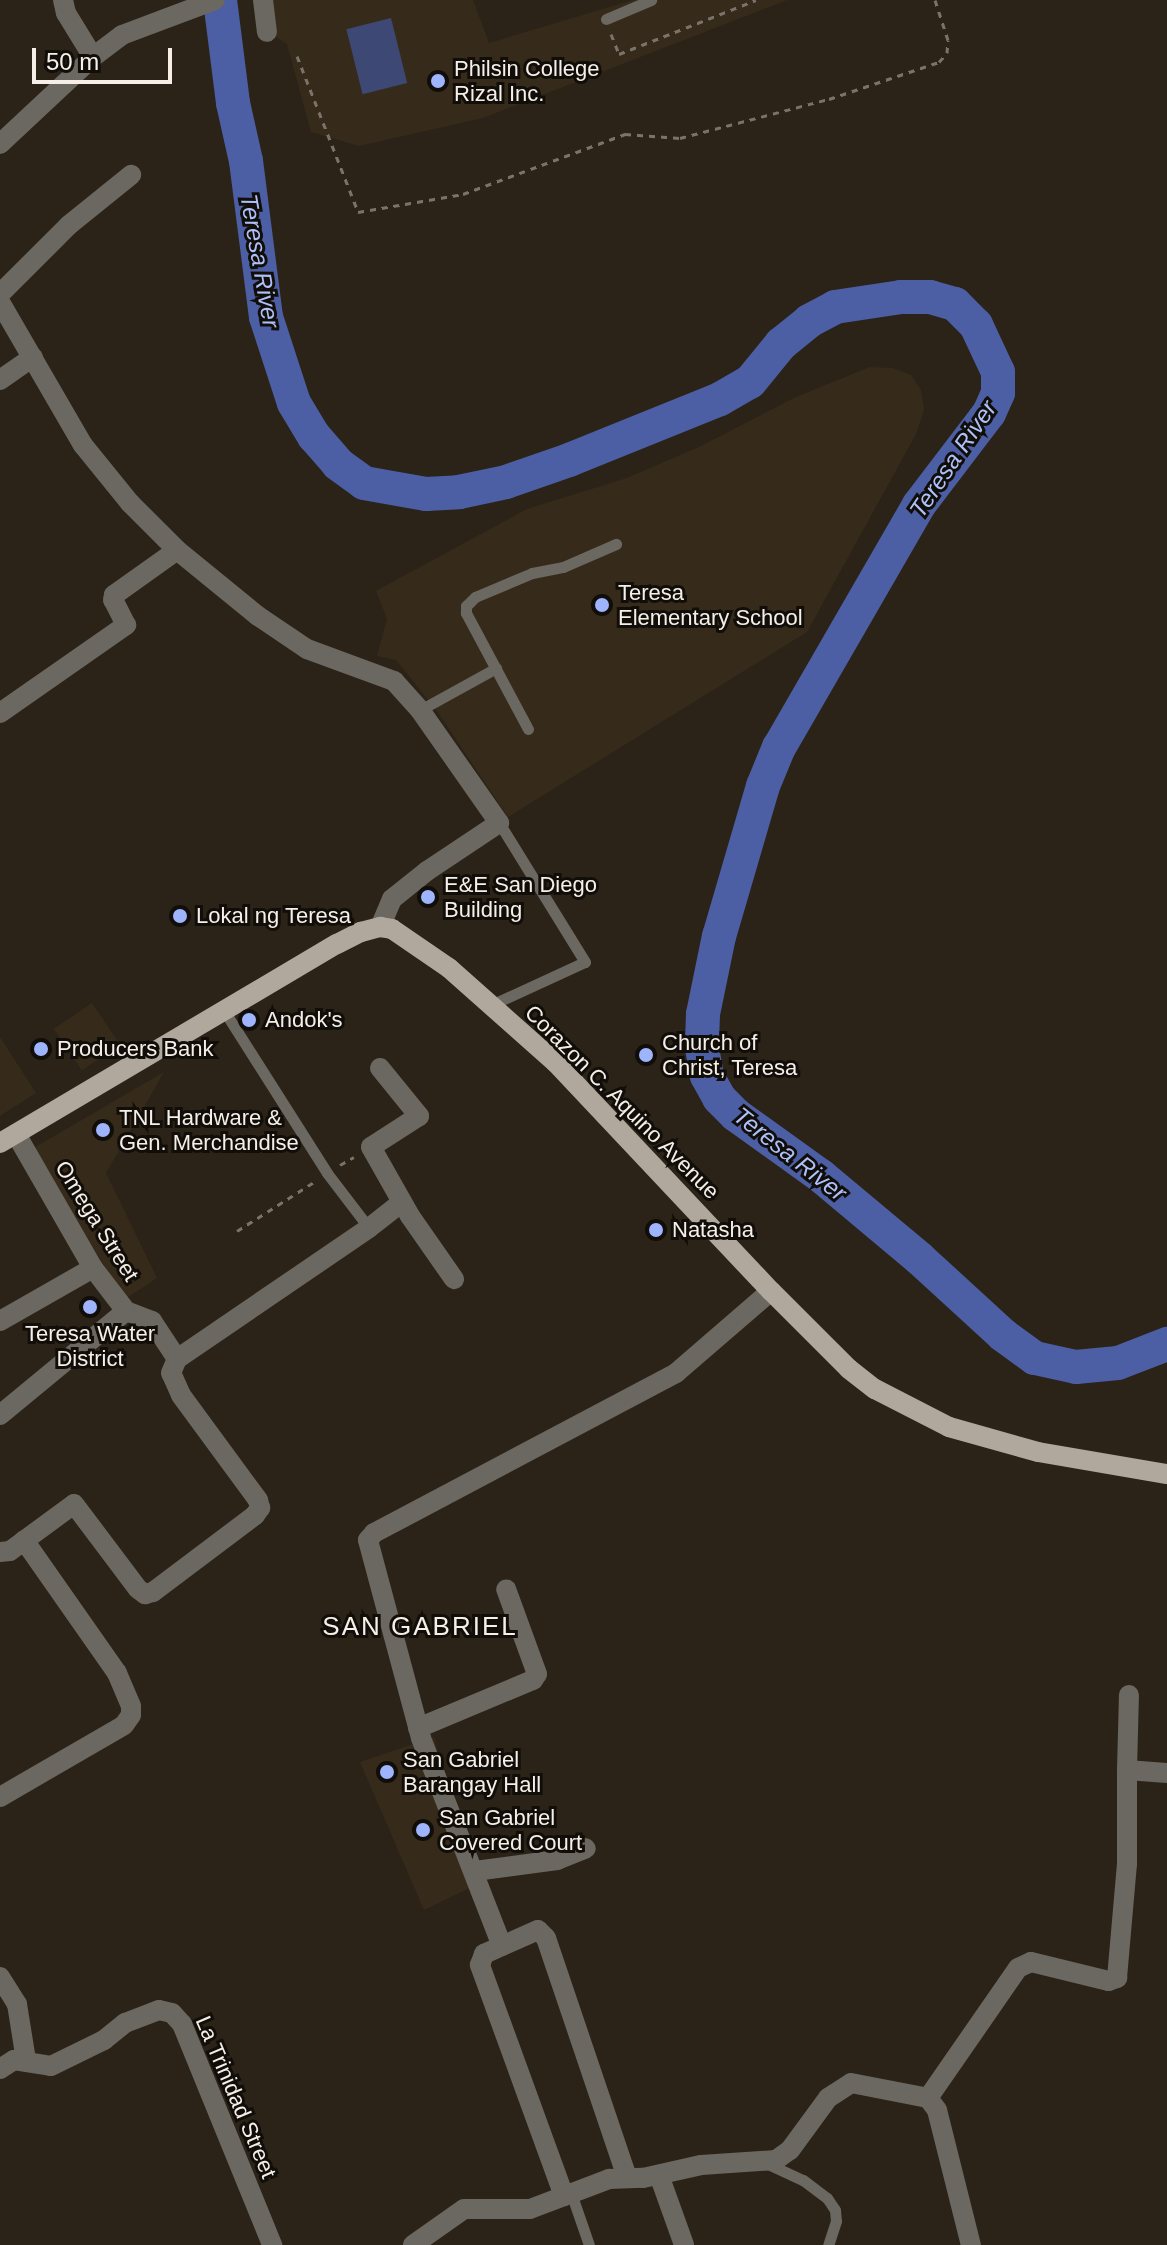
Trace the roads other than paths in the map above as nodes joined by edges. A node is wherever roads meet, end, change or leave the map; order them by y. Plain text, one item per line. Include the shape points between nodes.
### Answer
1 (63, 0) edge
2 (215, 0) edge
3 (263, 0) edge
4 (651, 0) edge
5 (606, 19) road end
6 (267, 32) dead end
7 (93, 57) junction
8 (0, 144) edge
9 (131, 175) dead end
10 (0, 294) edge
11 (0, 302) edge
12 (33, 357) junction
13 (0, 380) edge
14 (616, 544) dead end
15 (177, 550) junction
16 (496, 668) junction
17 (420, 710) junction
18 (0, 713) edge
19 (528, 729) dead end
20 (499, 823) junction
21 (380, 927) junction
22 (491, 1005) junction
23 (222, 1008) junction
24 (380, 1068) dead end
25 (8, 1139) edge
26 (402, 1202) junction
27 (369, 1228) junction
28 (93, 1268) junction
29 (454, 1279) dead end
30 (771, 1291) junction
31 (126, 1311) junction
32 (0, 1321) edge
33 (177, 1359) junction
34 (0, 1415) edge
35 (1167, 1474) edge
36 (24, 1540) junction
37 (0, 1552) edge
38 (506, 1589) dead end
39 (1129, 1695) dead end
40 (418, 1728) junction
41 (1127, 1770) junction
42 (1167, 1773) edge
43 (0, 1797) edge
44 (586, 1848) dead end
45 (475, 1871) junction
46 (502, 1946) junction
47 (0, 1977) edge
48 (26, 2060) junction
49 (0, 2069) edge
50 (928, 2098) junction
51 (764, 2163) junction
52 (659, 2175) junction
53 (627, 2177) junction
54 (568, 2194) junction
55 (272, 2245) edge
56 (413, 2245) edge
57 (589, 2245) edge
58 (684, 2245) edge
59 (828, 2245) edge
60 (971, 2245) edge

1 - 7 street
2 - 7 street via 122,35
3 - 6 street
4 - 5 lane
7 - 8 street
9 - 10 street via 69,225
11 - 12 street
12 - 13 street
12 - 15 street via 83,445
14 - 16 lane via 475,597 466,606
15 - 17 street via 307,649 394,681
15 - 18 street via 114,595 126,625
16 - 17 lane
16 - 19 lane
17 - 20 street
20 - 21 street via 392,899
20 - 22 lane via 585,962
21 - 22 main road, Corazon C. Aquino Avenue via 403,933
21 - 23 main road via 337,944
22 - 30 main road, Corazon C. Aquino Avenue via 622,1129
23 - 25 main road
23 - 27 lane via 327,1173
24 - 26 street via 419,1116 371,1147
25 - 28 street, Omega Street
26 - 27 street
26 - 29 street
27 - 33 street
28 - 31 street, Omega Street
28 - 32 street
30 - 35 main road, Corazon C. Aquino Avenue via 849,1369 919,1414 1038,1452
30 - 40 street via 676,1373 368,1540
31 - 33 street, Omega Street via 152,1321
31 - 34 street
33 - 36 street via 171,1373 181,1395 258,1500 255,1515 145,1594 74,1504
36 - 37 street
36 - 43 street via 117,1673 131,1715 124,1725
38 - 40 street via 537,1674
39 - 41 street
40 - 45 street
41 - 42 street
41 - 50 street via 1127,1864 1117,1978 1109,1981 1031,1962 1018,1968
44 - 45 street via 557,1860
45 - 46 street
46 - 53 street via 538,1930 543,1933
46 - 54 street via 484,1954 480,1965
47 - 48 street via 17,2004
48 - 49 street, La Trinidad Street
48 - 55 street, La Trinidad Street via 51,2066 104,2040 125,2023 159,2010 172,2013 182,2024
50 - 51 street via 862,2083 840,2088 784,2156
50 - 60 street via 937,2110
51 - 52 street via 701,2165
51 - 59 lane via 803,2180 827,2198 836,2221
52 - 53 street
52 - 58 street
53 - 54 street
54 - 56 street via 530,2209 464,2209
54 - 57 lane

